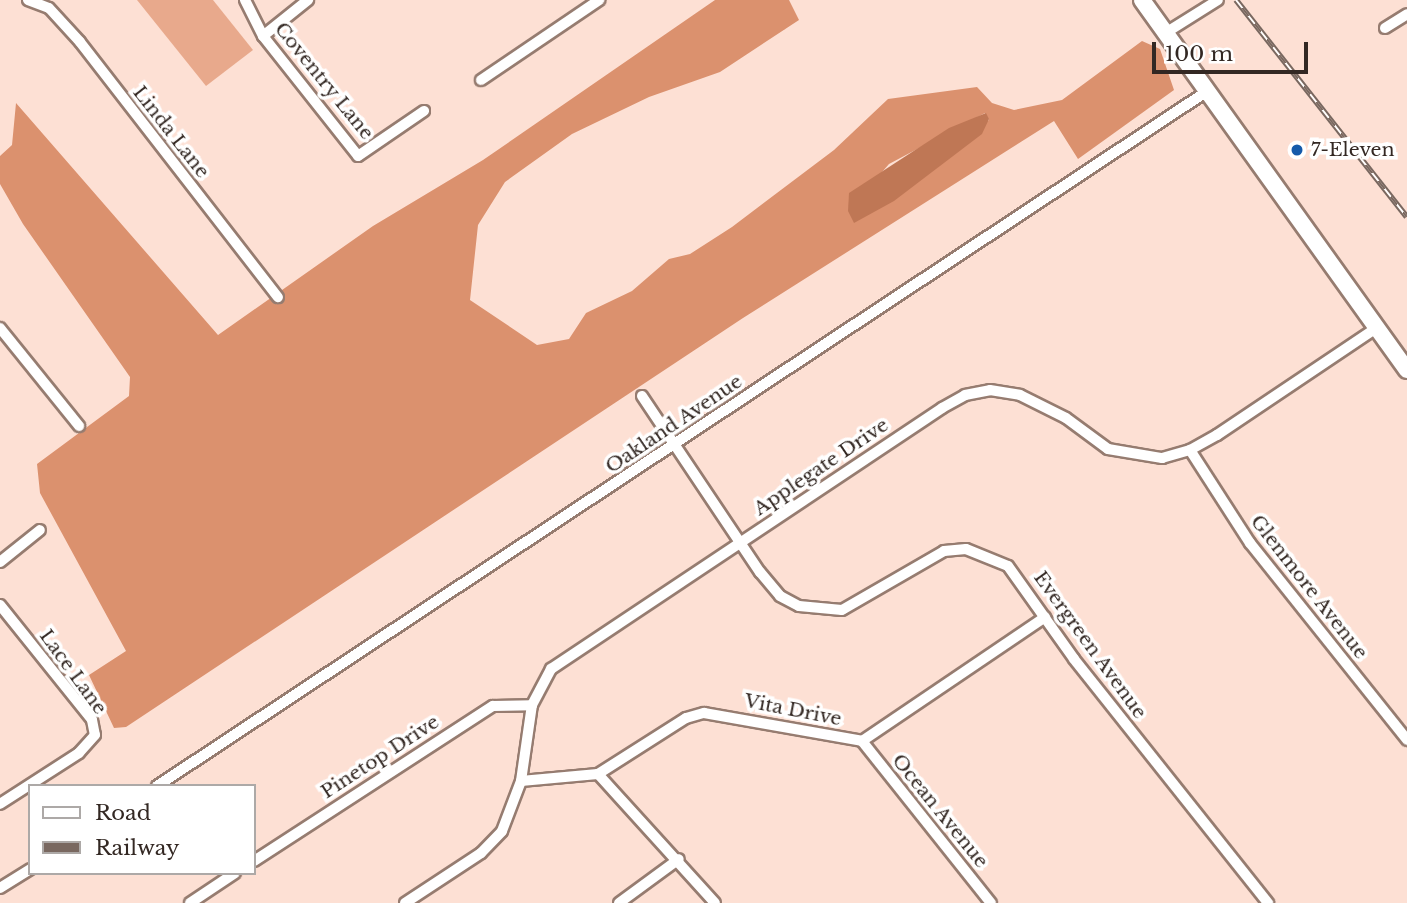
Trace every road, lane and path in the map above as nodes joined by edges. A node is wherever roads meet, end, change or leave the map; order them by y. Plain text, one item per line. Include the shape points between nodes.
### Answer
1 (28, 0) edge
2 (245, 0) edge
3 (308, 0) edge
4 (599, 0) edge
5 (1142, 0) edge
6 (1217, 0) edge
7 (1407, 14) edge
8 (1385, 28) dead end
9 (1167, 32) junction
10 (263, 36) junction
11 (481, 80) dead end
12 (1209, 90) junction
13 (425, 111) dead end
14 (278, 297) dead end
15 (1378, 327) junction
16 (0, 328) edge
17 (1407, 370) edge
18 (642, 396) dead end
19 (79, 426) dead end
20 (674, 444) junction
21 (1190, 450) junction
22 (40, 530) dead end
23 (739, 543) junction
24 (0, 562) edge
25 (0, 605) edge
26 (1045, 617) junction
27 (532, 705) junction
28 (1407, 740) edge
29 (862, 741) junction
30 (598, 774) junction
31 (521, 781) junction
32 (31, 784) edge
33 (160, 784) edge
34 (28, 786) edge
35 (0, 804) edge
36 (679, 859) junction
37 (256, 860) edge
38 (28, 870) edge
39 (232, 875) edge
40 (0, 888) edge
41 (190, 903) edge
42 (405, 903) edge
43 (619, 903) edge
44 (715, 903) edge
45 (991, 903) edge
46 (1268, 903) edge

1 - 14 street, Linda Lane via 48,8 80,42
2 - 10 street, Coventry Lane
3 - 10 street
4 - 11 street
5 - 9 main road
6 - 9 street
7 - 8 street
9 - 12 main road
10 - 13 street, Coventry Lane via 358,156
12 - 15 main road
12 - 20 street, Oakland Avenue
15 - 17 main road
15 - 21 street, Applegate Drive
16 - 19 street
18 - 20 street, Evergreen Avenue
20 - 23 street, Evergreen Avenue
20 - 33 street, Oakland Avenue
21 - 23 street, Applegate Drive via 1162,458 1135,457 1108,449 1066,418 1020,395 990,390 965,395
21 - 28 street, Glenmore Avenue via 1250,543
22 - 24 street
23 - 26 street, Evergreen Avenue via 780,596 820,611 842,610 862,601 944,551 988,554 1008,566
23 - 27 street, Applegate Drive via 573,652 551,670
25 - 32 street, Lace Lane via 92,720 95,735 79,753
26 - 29 street, Vita Drive
26 - 46 street, Evergreen Avenue
27 - 31 street, Applegate Drive
27 - 37 street, Pinetop Drive via 494,706
29 - 30 street, Vita Drive via 704,713 686,718
29 - 45 street, Ocean Avenue
30 - 31 street
30 - 36 street
31 - 42 street, Applegate Drive via 502,831
34 - 35 street, Lace Lane
36 - 43 street
36 - 44 street
38 - 40 street
39 - 41 street

